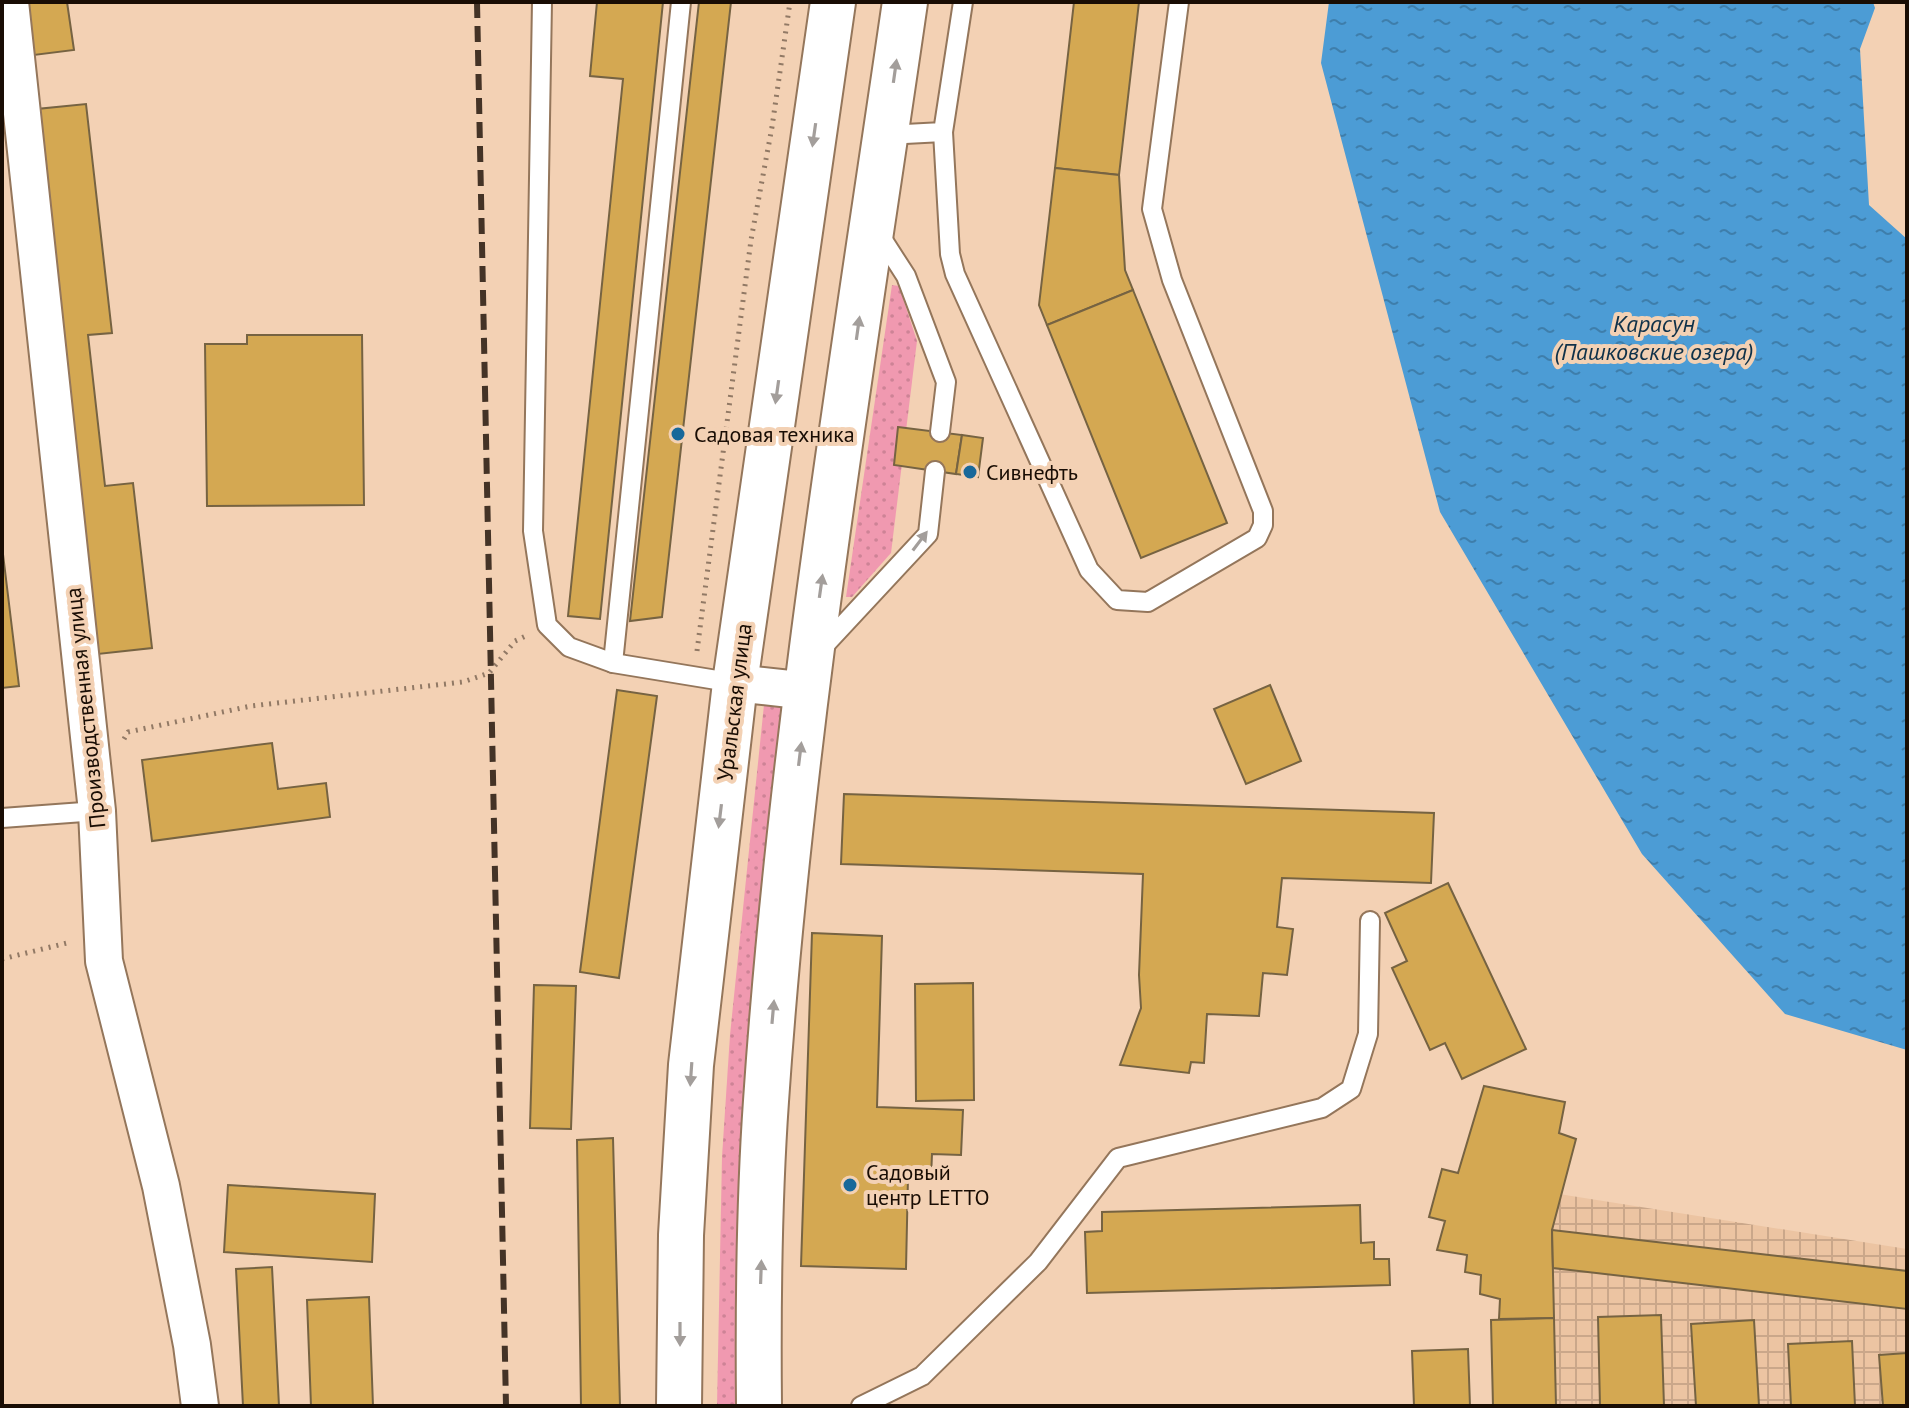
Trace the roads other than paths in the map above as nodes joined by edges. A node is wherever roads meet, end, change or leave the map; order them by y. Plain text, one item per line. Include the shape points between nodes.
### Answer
1 (10, 2) edge
2 (542, 2) edge
3 (681, 2) edge
4 (833, 2) edge
5 (905, 2) edge
6 (963, 2) edge
7 (1179, 2) edge
8 (943, 132) junction
9 (886, 135) junction
10 (13, 144) edge
11 (873, 225) junction
12 (940, 432) dead end
13 (935, 471) dead end
14 (613, 663) junction
15 (809, 676) junction
16 (735, 683) junction
17 (97, 811) junction
18 (2, 818) edge
19 (1370, 921) dead end
20 (200, 1406) edge
21 (679, 1406) edge
22 (759, 1406) edge
23 (861, 1406) edge

1 - 10 street, Производственная улица
2 - 14 lane via 533,531 547,625 569,647
3 - 14 lane
4 -> 16 main road, Уральская улица
9 -> 5 main road
6 - 8 lane
7 - 8 lane via 1152,209 1172,280 1263,511 1263,525 1257,538 1148,602 1117,600 1089,570 955,274
8 - 9 lane
9 - 11 main road
10 - 17 street, Производственная улица
11 - 12 lane via 906,276 946,382
15 -> 11 main road
15 -> 13 lane via 928,534
14 - 16 lane
15 - 16 street
22 -> 15 main road via 765,1103
16 -> 21 main road, Уральская улица via 691,1065 681,1235
17 - 18 lane
17 - 20 street, Производственная улица via 104,961 161,1186
19 - 23 lane via 1368,1034 1351,1089 1322,1108 1118,1158 1038,1262 922,1376

